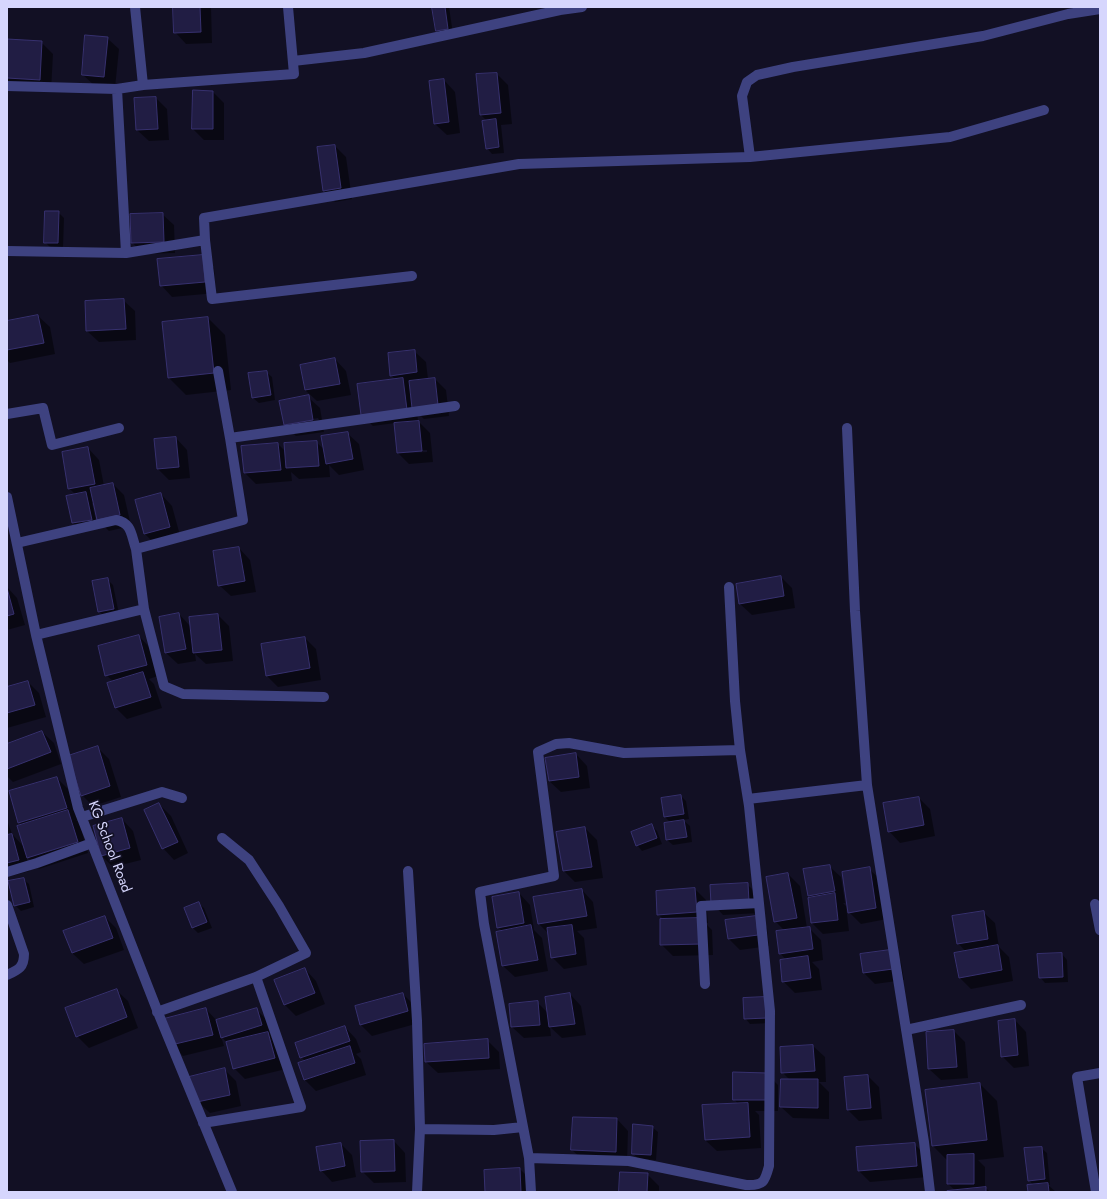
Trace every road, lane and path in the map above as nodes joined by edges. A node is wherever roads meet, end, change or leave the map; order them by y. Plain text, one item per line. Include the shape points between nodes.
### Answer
1 (135, 7) edge
2 (288, 7) edge
3 (582, 7) edge
4 (1100, 9) edge
5 (292, 61) junction
6 (143, 85) junction
7 (7, 86) edge
8 (116, 89) junction
9 (1044, 110) dead end
10 (750, 157) junction
11 (205, 240) junction
12 (7, 252) edge
13 (126, 253) junction
14 (412, 276) dead end
15 (218, 370) dead end
16 (455, 406) dead end
17 (7, 414) edge
18 (119, 428) dead end
19 (847, 428) dead end
20 (230, 438) junction
21 (7, 497) edge
22 (17, 543) junction
23 (136, 549) junction
24 (729, 587) dead end
25 (144, 609) junction
26 (36, 635) junction
27 (324, 697) dead end
28 (740, 750) junction
29 (867, 785) junction
30 (182, 798) dead end
31 (748, 800) junction
32 (82, 817) junction
33 (222, 838) dead end
34 (92, 843) junction
35 (408, 871) dead end
36 (7, 872) edge
37 (759, 903) junction
38 (1095, 904) dead end
39 (7, 905) edge
40 (1100, 930) edge
41 (7, 975) edge
42 (256, 977) junction
43 (705, 984) dead end
44 (1021, 1005) dead end
45 (157, 1012) junction
46 (906, 1030) junction
47 (1100, 1074) edge
48 (203, 1123) junction
49 (523, 1127) junction
50 (420, 1129) junction
51 (529, 1158) junction
52 (232, 1192) edge
53 (417, 1192) edge
54 (531, 1192) edge
55 (930, 1192) edge
56 (1096, 1192) edge

1 - 6 street
2 - 5 street
3 - 5 street via 364,53
4 - 10 street via 1068,14 983,36 757,75 747,82 742,96
5 - 6 street via 294,74
6 - 8 street
7 - 8 street
8 - 13 street
9 - 10 street via 950,137
10 - 11 street via 519,164 204,218
11 - 13 street
11 - 14 street via 212,299
12 - 13 street
15 - 20 street
16 - 20 street
17 - 18 street via 43,408 52,445
19 - 29 street via 855,610
20 - 23 street via 243,520
21 - 22 street, KG School Road
22 - 23 street via 116,520 128,526
22 - 26 street, KG School Road
23 - 25 street
24 - 28 street
25 - 26 street
25 - 27 street via 164,686 183,694
26 - 32 street, KG School Road
28 - 31 street
28 - 49 street via 624,753 569,743 556,744 538,752 554,876 480,892
29 - 31 street
29 - 46 street
30 - 32 street via 162,792
31 - 37 street
32 - 34 street, KG School Road
33 - 42 street via 248,860 306,952
34 - 36 street
34 - 45 street, KG School Road
35 - 50 street via 417,1021
37 - 43 street via 701,906
37 - 51 street via 770,1012 769,1166 766,1179 756,1186 629,1161
38 - 40 street
39 - 41 street via 24,954 24,962 19,969
42 - 45 street
42 - 48 street via 302,1107
44 - 46 street
45 - 48 street, KG School Road
46 - 55 street
47 - 56 street via 1077,1077
48 - 52 street, KG School Road
49 - 50 street via 494,1130
49 - 51 street
50 - 53 street
51 - 54 street

